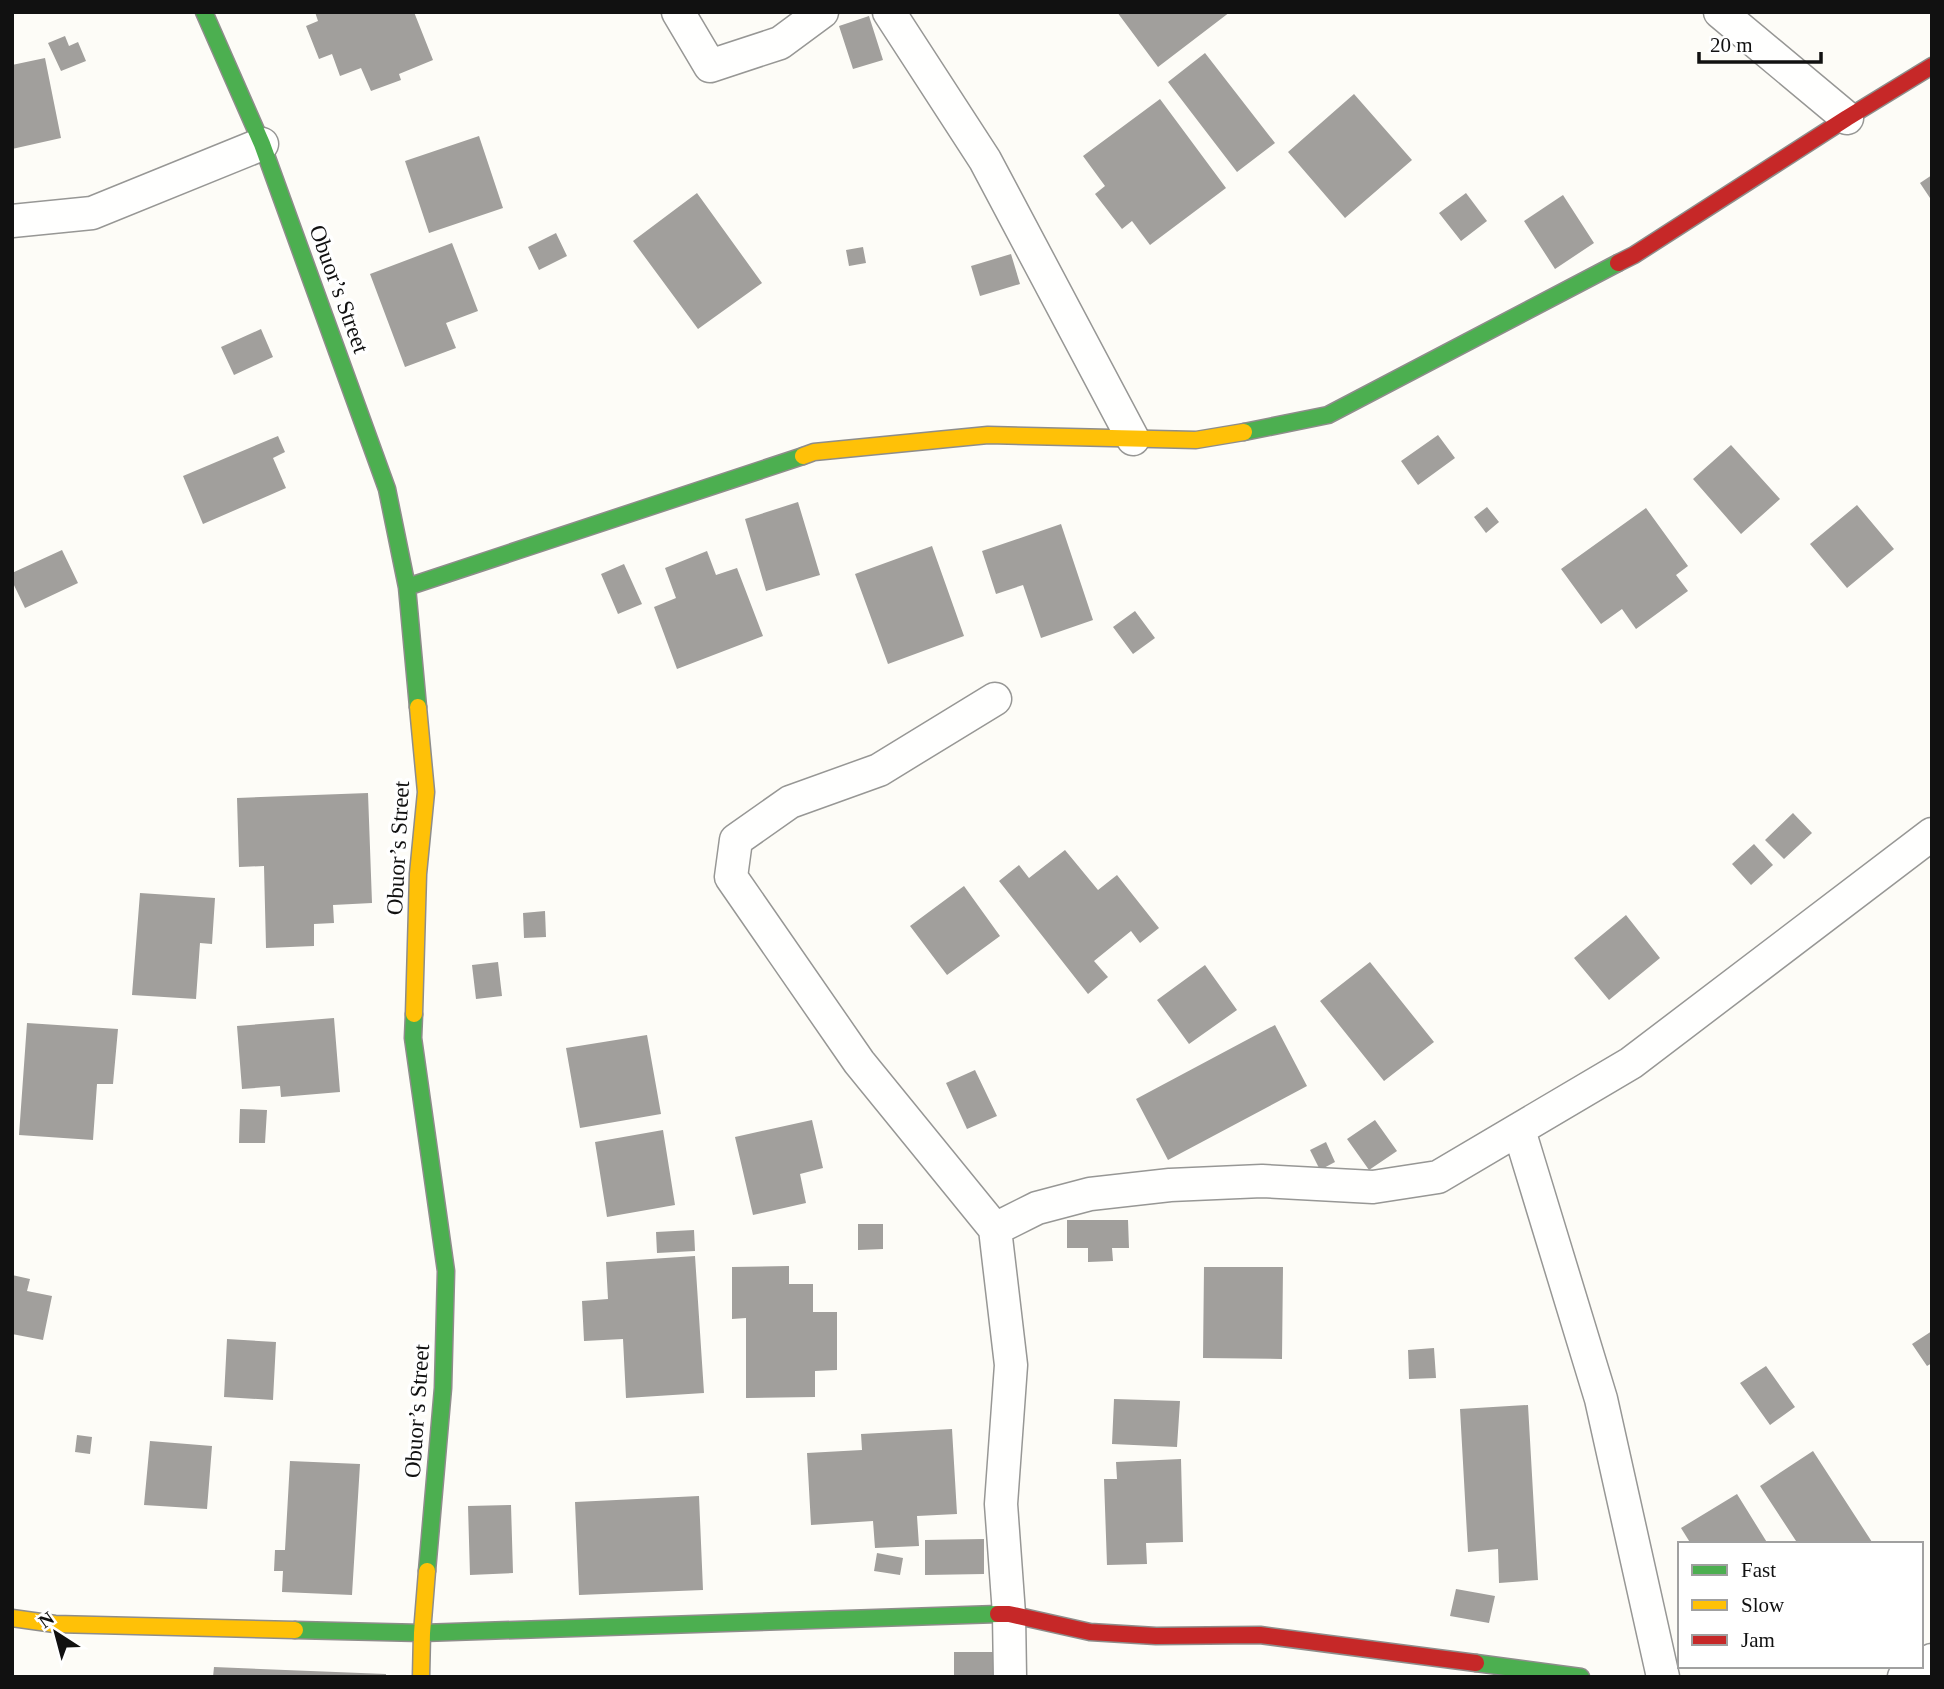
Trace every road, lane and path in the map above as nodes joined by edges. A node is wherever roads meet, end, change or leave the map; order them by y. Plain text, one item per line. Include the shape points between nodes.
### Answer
1 (204, 12) edge
2 (678, 12) edge
3 (822, 12) edge
4 (890, 12) edge
5 (1720, 12) edge
6 (1932, 66) edge
7 (1847, 118) junction
8 (262, 144) junction
9 (12, 221) edge
10 (1133, 439) junction
11 (407, 587) junction
12 (995, 699) dead end
13 (1932, 834) edge
14 (1519, 1130) junction
15 (995, 1229) junction
16 (1009, 1615) junction
17 (12, 1619) edge
18 (422, 1633) junction
19 (421, 1677) edge
20 (1010, 1677) edge
21 (1581, 1677) edge
22 (1663, 1677) edge

1 - 8 street, Obuor’s Street
2 - 3 street via 710,66 780,43
4 - 10 street via 985,160
5 - 7 street
6 - 7 street
7 - 10 street via 1634,255 1328,415 1196,440
8 - 9 street via 92,213
8 - 11 street, Obuor’s Street via 387,489
10 - 11 street via 988,435 814,452
11 - 18 street, Obuor’s Street via 426,792 418,874 413,1038 446,1271 443,1388
12 - 15 street via 879,770 790,802 736,840 731,877 859,1062
13 - 14 street via 1631,1063
14 - 15 street via 1438,1177 1373,1187 1262,1181 1090,1194 1037,1208
14 - 22 street via 1601,1399
15 - 16 street via 1011,1365 1001,1504
16 - 18 street
16 - 20 street
16 - 21 street via 1090,1632 1260,1635
17 - 18 street via 55,1624
18 - 19 street, Obuor’s Street

